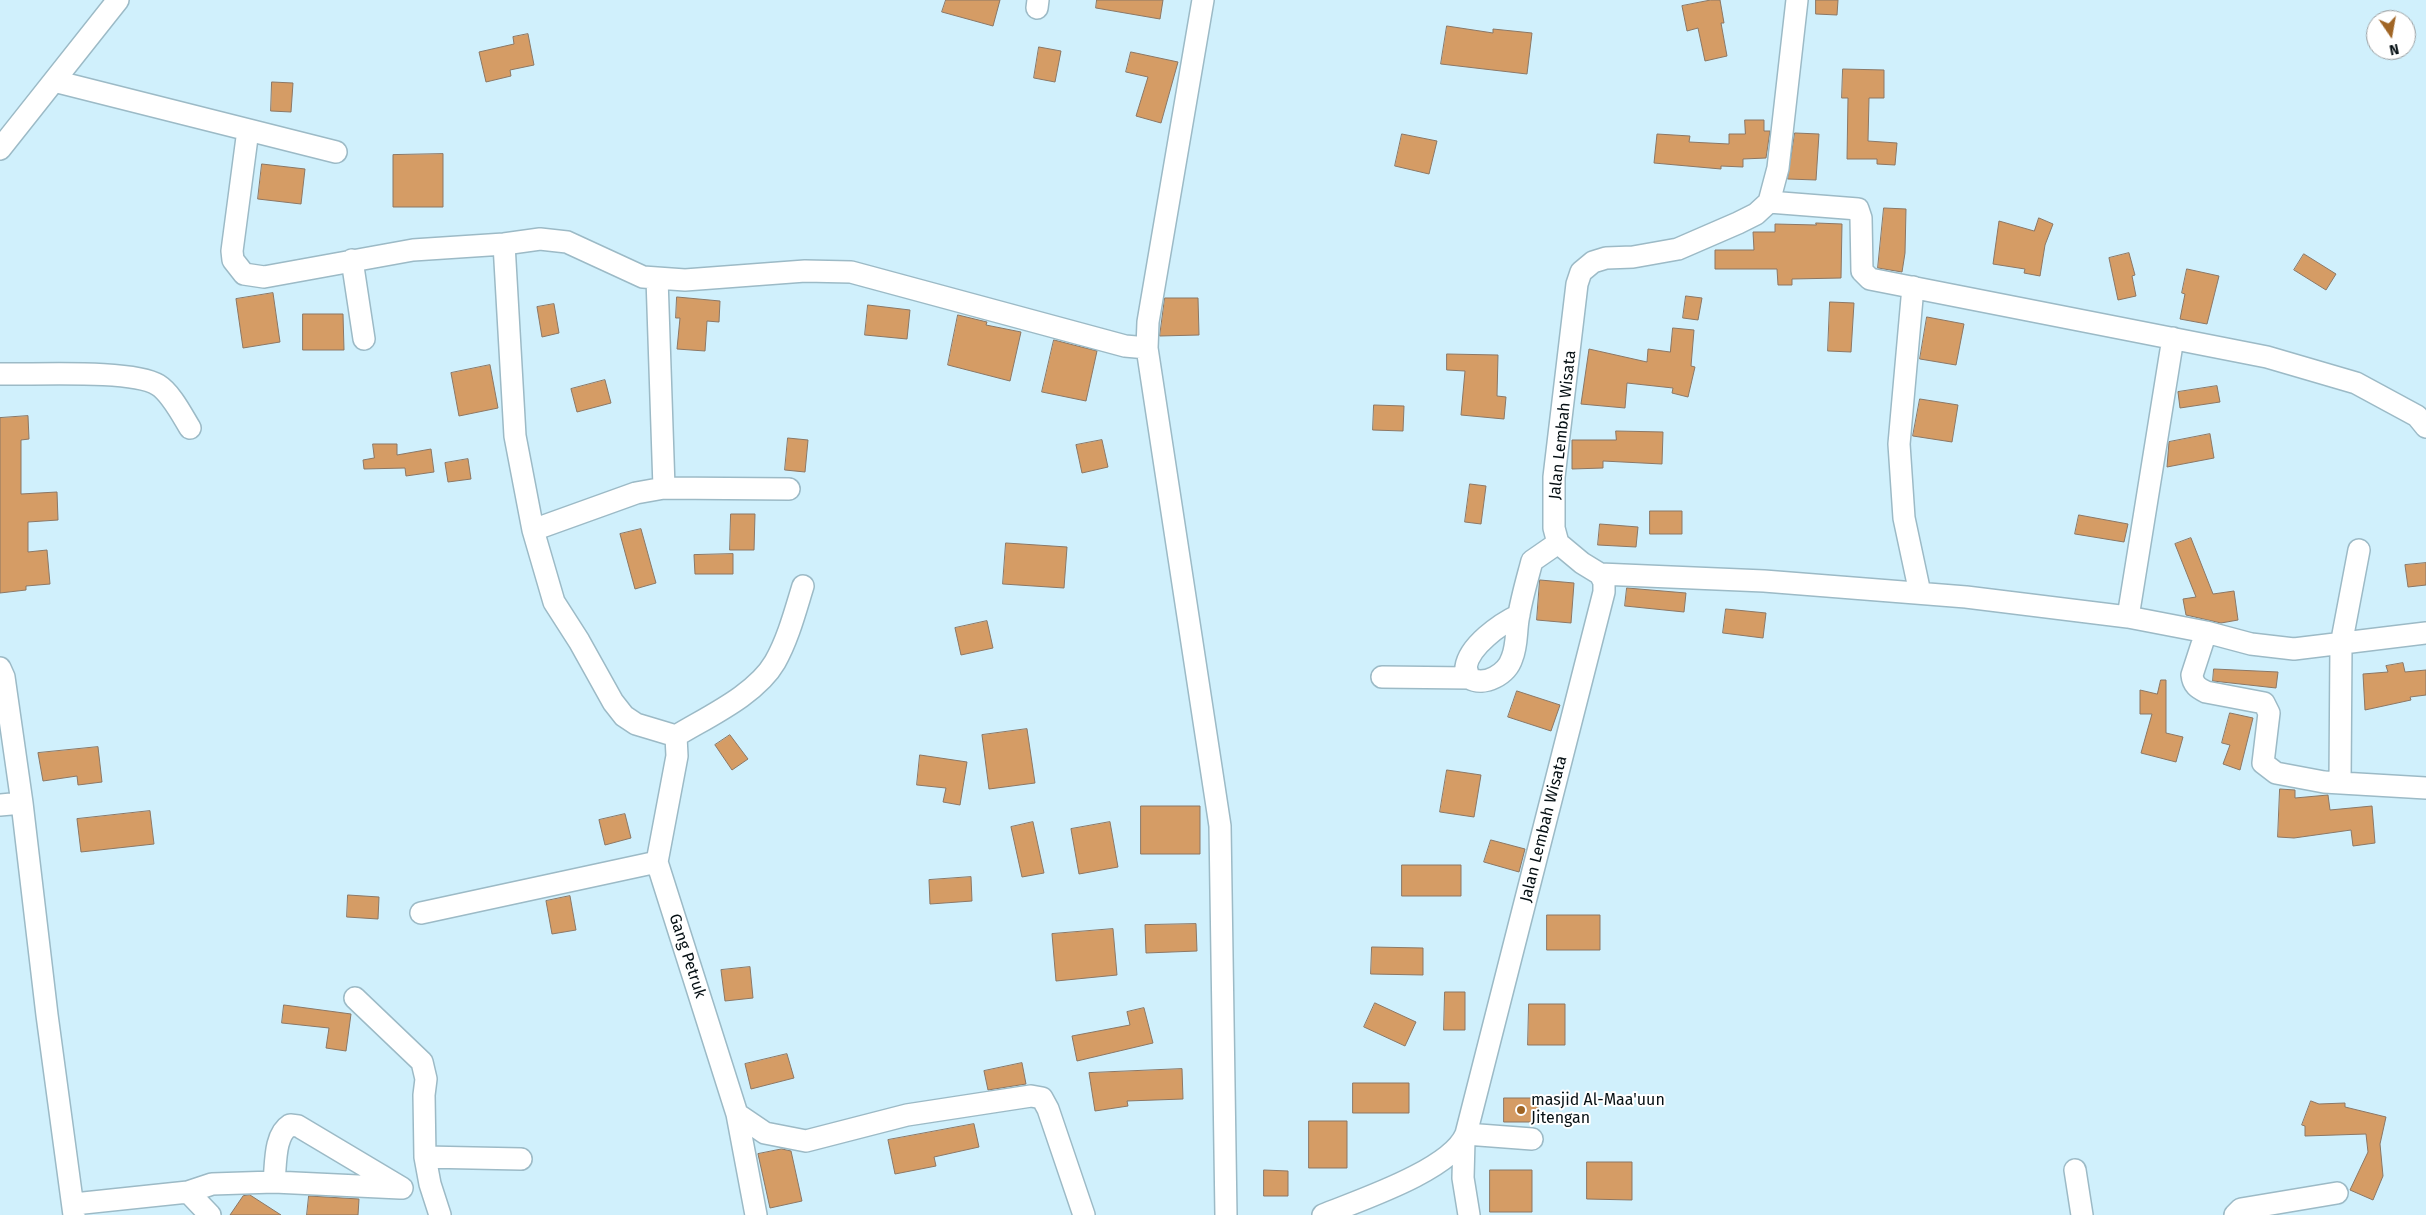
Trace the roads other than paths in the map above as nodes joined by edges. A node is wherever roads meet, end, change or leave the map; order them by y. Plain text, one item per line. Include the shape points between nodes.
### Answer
1 (118, 0) edge
2 (1203, 0) edge
3 (1797, 0) edge
4 (54, 81) junction
5 (248, 130) junction
6 (0, 149) edge
7 (336, 152) dead end
8 (1769, 202) junction
9 (504, 244) junction
10 (352, 260) junction
11 (657, 278) junction
12 (1913, 287) junction
13 (2173, 338) junction
14 (364, 339) dead end
15 (1146, 348) junction
16 (0, 374) edge
17 (2426, 427) edge
18 (190, 428) dead end
19 (664, 488) junction
20 (789, 489) dead end
21 (533, 530) junction
22 (1558, 543) junction
23 (2359, 550) dead end
24 (1600, 574) junction
25 (802, 586) dead end
26 (1920, 593) junction
27 (1519, 615) junction
28 (2128, 617) junction
29 (2206, 632) junction
30 (2426, 633) edge
31 (2341, 645) junction
32 (0, 668) edge
33 (1382, 677) dead end
34 (1469, 678) junction
35 (676, 736) junction
36 (2340, 783) junction
37 (2426, 788) edge
38 (22, 803) junction
39 (0, 805) edge
40 (657, 862) junction
41 (421, 913) dead end
42 (355, 998) dead end
43 (738, 1114) junction
44 (1532, 1139) dead end
45 (1455, 1147) junction
46 (425, 1157) junction
47 (521, 1159) dead end
48 (2076, 1170) dead end
49 (1463, 1178) junction
50 (274, 1182) junction
51 (402, 1188) junction
52 (432, 1191) junction
53 (188, 1192) junction
54 (2336, 1192) dead end
55 (74, 1209) edge
56 (210, 1215) edge
57 (440, 1215) edge
58 (756, 1215) edge
59 (1084, 1215) edge
60 (1226, 1215) edge
61 (1323, 1215) edge
62 (1469, 1215) edge
63 (2082, 1215) edge
64 (2235, 1215) edge

1 - 4 street
2 - 15 street
3 - 8 street via 1778,168
4 - 5 street
4 - 6 street
5 - 7 street
5 - 10 street via 232,251 238,268 244,274 264,277
8 - 12 street via 1858,209 1864,274 1870,279
8 - 22 street, Jalan Lembah Wisata via 1756,214 1686,246 1633,257 1606,258 1587,265 1581,272 1554,477 1554,528
9 - 10 street via 413,250
9 - 11 street via 540,239 567,242 643,277
9 - 21 street via 515,436
10 - 14 street
11 - 15 street via 685,280 851,272 1125,346
11 - 19 street
12 - 13 street
12 - 26 street via 1899,444 1904,518
13 - 17 street via 2267,357 2356,382 2417,416
13 - 28 street
15 - 60 street via 1220,826
16 - 18 street via 128,376 149,381 159,385
19 - 20 street
19 - 21 street via 636,493
21 - 35 street via 554,602 580,641 613,702 624,716 636,724
22 - 24 street
22 - 27 street via 1532,560
23 - 31 street
24 - 26 street via 1764,581
24 - 45 street, Jalan Lembah Wisata via 1604,592
25 - 35 street via 788,633 774,664 740,697
26 - 28 street
27 - 34 street via 1480,643 1466,667
27 - 34 street via 1512,660 1505,669 1491,680
28 - 29 street
29 - 31 street via 2251,644 2294,649
29 - 36 street via 2192,675 2193,682 2206,692 2264,703 2269,712 2263,763 2268,769
30 - 31 street
31 - 36 street
32 - 38 street via 4,677
33 - 34 street
35 - 40 street, Gang Petruk via 677,756
36 - 37 street
38 - 39 street
38 - 55 street
40 - 41 street
40 - 43 street, Gang Petruk
42 - 46 street via 422,1062 426,1079
43 - 58 street, Gang Petruk
43 - 59 street via 765,1133 806,1141 907,1115 1031,1096 1042,1098
44 - 45 street
45 - 49 street, Jalan Lembah Wisata
45 - 49 street via 1452,1169
45 - 61 street via 1389,1189
46 - 47 street
46 - 52 street
48 - 63 street
49 - 62 street, Jalan Lembah Wisata
50 - 51 street
50 - 51 street via 279,1137 290,1124
50 - 53 street via 212,1184
51 - 52 street
52 - 57 street
53 - 55 street
53 - 56 street
54 - 64 street via 2241,1209

